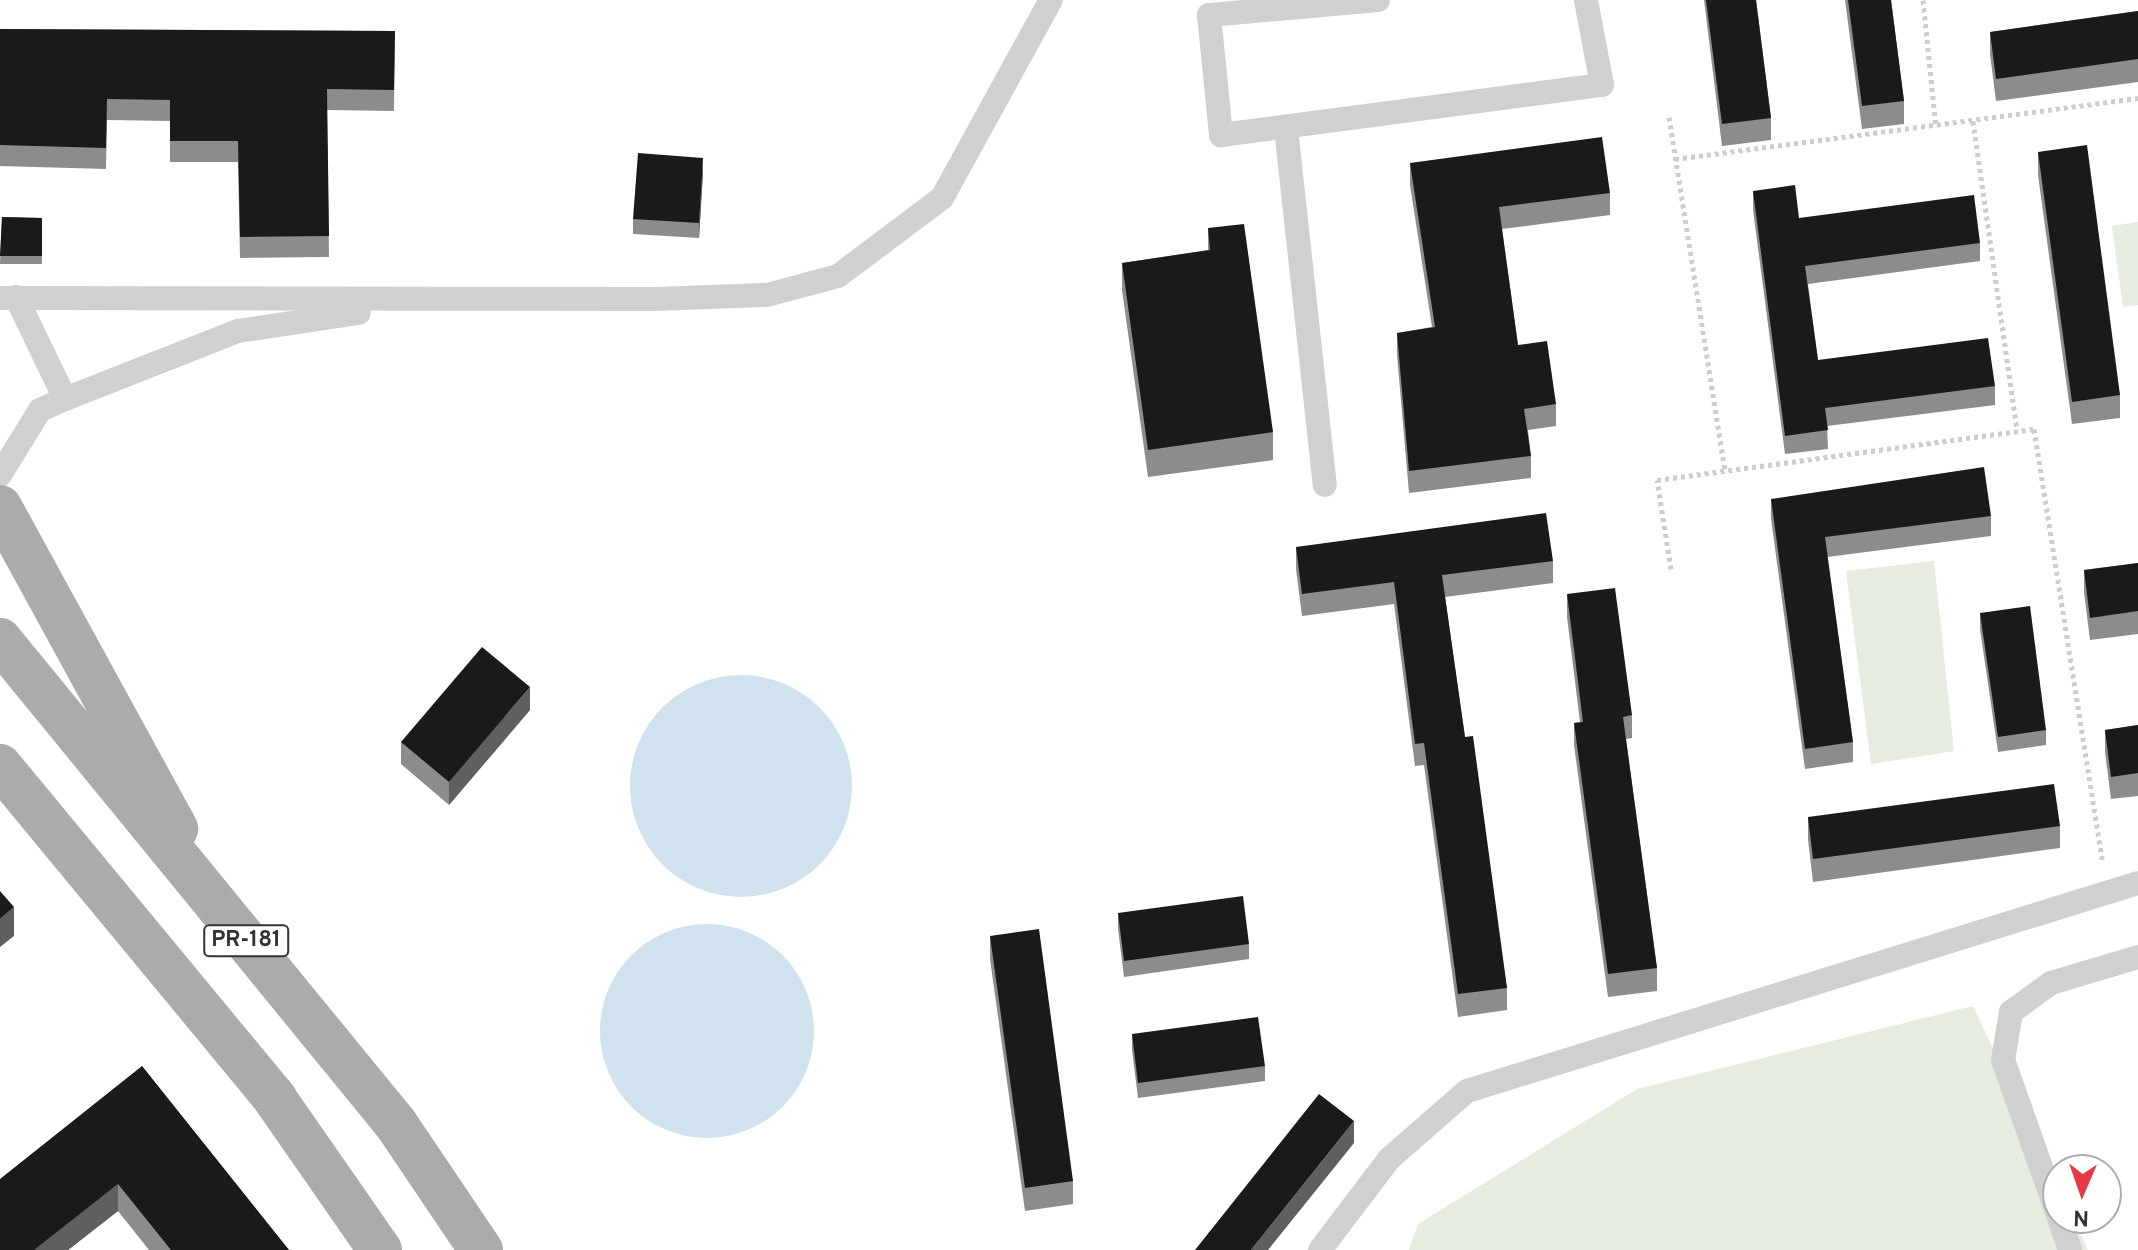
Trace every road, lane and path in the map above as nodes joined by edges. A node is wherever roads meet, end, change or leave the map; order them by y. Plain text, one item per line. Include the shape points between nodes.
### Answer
1 (1051, 0) edge
2 (1378, 0) edge
3 (1586, 0) edge
4 (1923, 0) edge
5 (1210, 8) edge
6 (2138, 98) edge
7 (1669, 117) dead end
8 (1973, 121) junction
9 (1936, 127) junction
10 (1286, 128) junction
11 (1675, 159) junction
12 (8, 297) edge
13 (421, 303) junction
14 (65, 399) junction
15 (2017, 430) junction
16 (1725, 471) junction
17 (0, 475) edge
18 (1325, 485) dead end
19 (0, 507) edge
20 (1671, 569) dead end
21 (0, 640) edge
22 (0, 766) edge
23 (2138, 883) edge
24 (2107, 892) junction
25 (207, 893) junction
26 (2138, 957) edge
27 (2042, 1169) edge
28 (380, 1250) edge
29 (481, 1250) edge
30 (1320, 1250) edge

1 - 13 lane via 942,198 838,276 767,295
2 - 5 lane
3 - 10 lane via 1602,85
4 - 9 path
5 - 10 lane via 1221,135
6 - 8 path
7 - 11 path
8 - 9 path
8 - 15 path
9 - 11 path
10 - 18 lane
11 - 16 path
12 - 13 lane
12 - 14 lane
13 - 14 lane via 238,331
14 - 17 lane via 40,410
15 - 16 path
15 - 24 path via 2034,429
16 - 20 path via 1657,480
19 - 25 main road via 132,737
21 - 25 main road, PR-181
22 - 28 main road, PR-181 via 275,1099
23 - 24 lane
24 - 30 lane via 1467,1091 1389,1159
25 - 29 main road, PR-181 via 396,1124
26 - 27 lane via 2051,983 2011,1012 2003,1060

